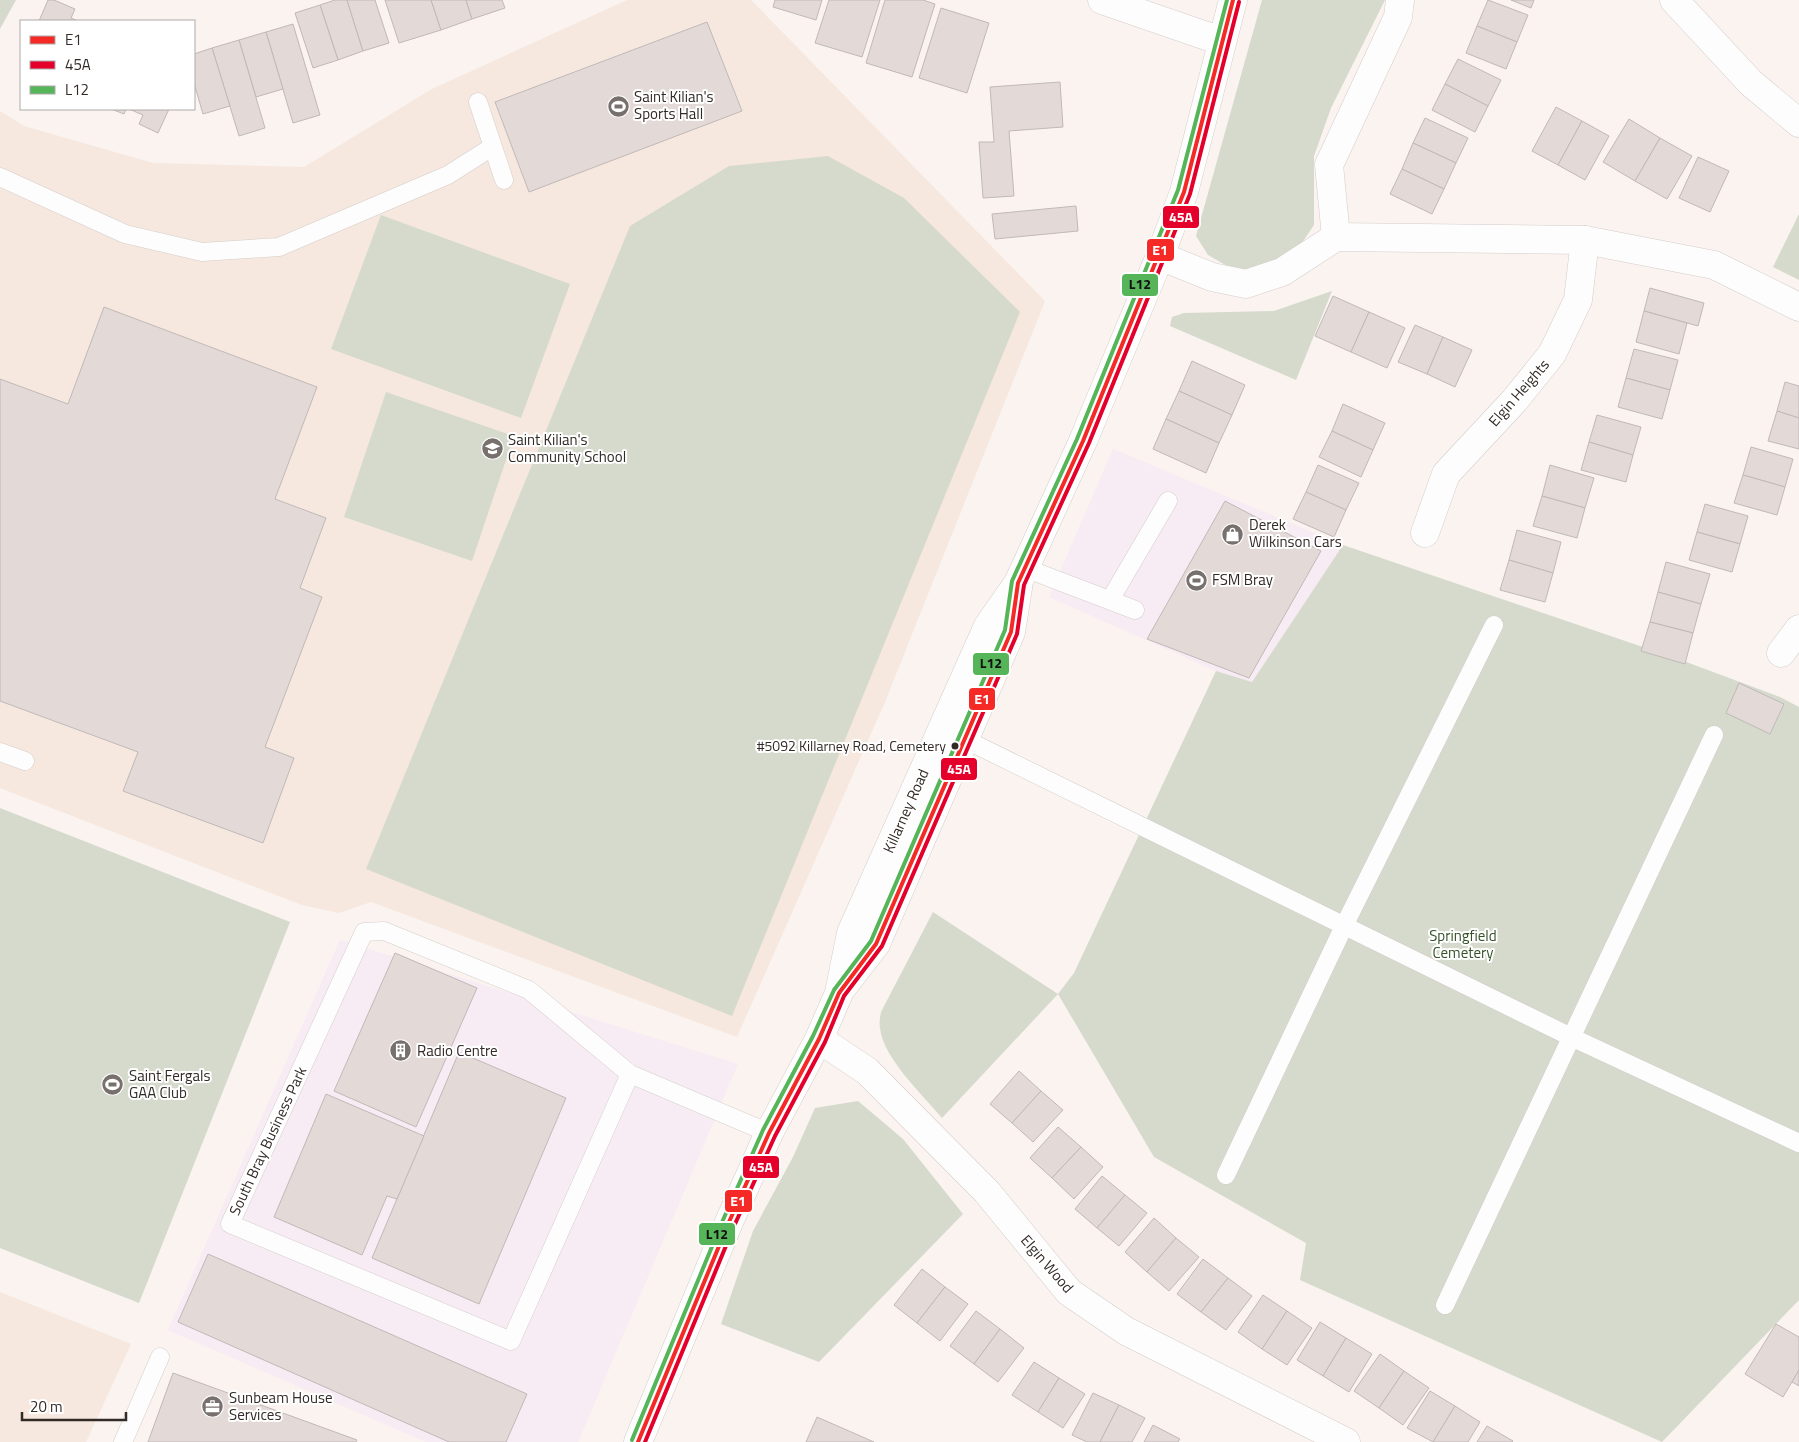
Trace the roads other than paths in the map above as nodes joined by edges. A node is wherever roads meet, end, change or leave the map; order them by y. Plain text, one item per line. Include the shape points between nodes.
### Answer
1 (1102, 0) edge
2 (1232, 0) edge
3 (1400, 0) edge
4 (1674, 0) edge
5 (1221, 41) junction
6 (478, 102) dead end
7 (1799, 123) edge
8 (492, 147) junction
9 (0, 177) edge
10 (504, 180) dead end
11 (1336, 237) junction
12 (1585, 240) junction
13 (1160, 256) junction
14 (1799, 307) edge
15 (1168, 501) dead end
16 (1425, 533) dead end
17 (1022, 576) junction
18 (1110, 600) junction
19 (1135, 610) dead end
20 (1494, 625) dead end
21 (1799, 629) edge
22 (1781, 654) dead end
23 (954, 734) junction
24 (1714, 735) dead end
25 (0, 752) edge
26 (25, 761) dead end
27 (1345, 924) junction
28 (1571, 1036) junction
29 (819, 1039) junction
30 (630, 1074) junction
31 (769, 1133) junction
32 (1799, 1143) edge
33 (1226, 1175) dead end
34 (1445, 1305) dead end
35 (160, 1357) dead end
36 (123, 1442) edge
37 (638, 1442) edge
38 (1346, 1442) edge

1 - 5 street
2 - 5 street, Killarney Road
3 - 11 street via 1398,17 1329,165
4 - 7 street via 1751,83
5 - 13 street, Killarney Road via 1184,192
6 - 8 lane
8 - 9 lane via 448,176 279,247 269,248 202,252 125,234
8 - 10 lane
11 - 12 street
11 - 13 street via 1282,272 1246,284 1212,277
12 - 14 street via 1714,264
12 - 16 street, Elgin Heights via 1578,300 1552,354 1514,401 1446,474
13 - 17 street, Killarney Road via 1083,441
15 - 18 lane
17 - 18 lane
17 - 23 street, Killarney Road via 1011,632
18 - 19 lane
20 - 27 lane
21 - 22 street
23 - 27 lane
23 - 29 street, Killarney Road via 851,933 838,993
24 - 28 lane
25 - 26 lane
27 - 28 lane
27 - 33 lane
28 - 32 lane
28 - 34 lane
29 - 31 street, Killarney Road
29 - 38 street, Elgin Wood via 867,1072 987,1192 1070,1292 1126,1331
30 - 30 lane, South Bray Business Park via 511,1341 230,1224 364,932 384,931 528,990
30 - 31 lane, South Bray Business Park
31 - 37 street, Killarney Road
35 - 36 lane

